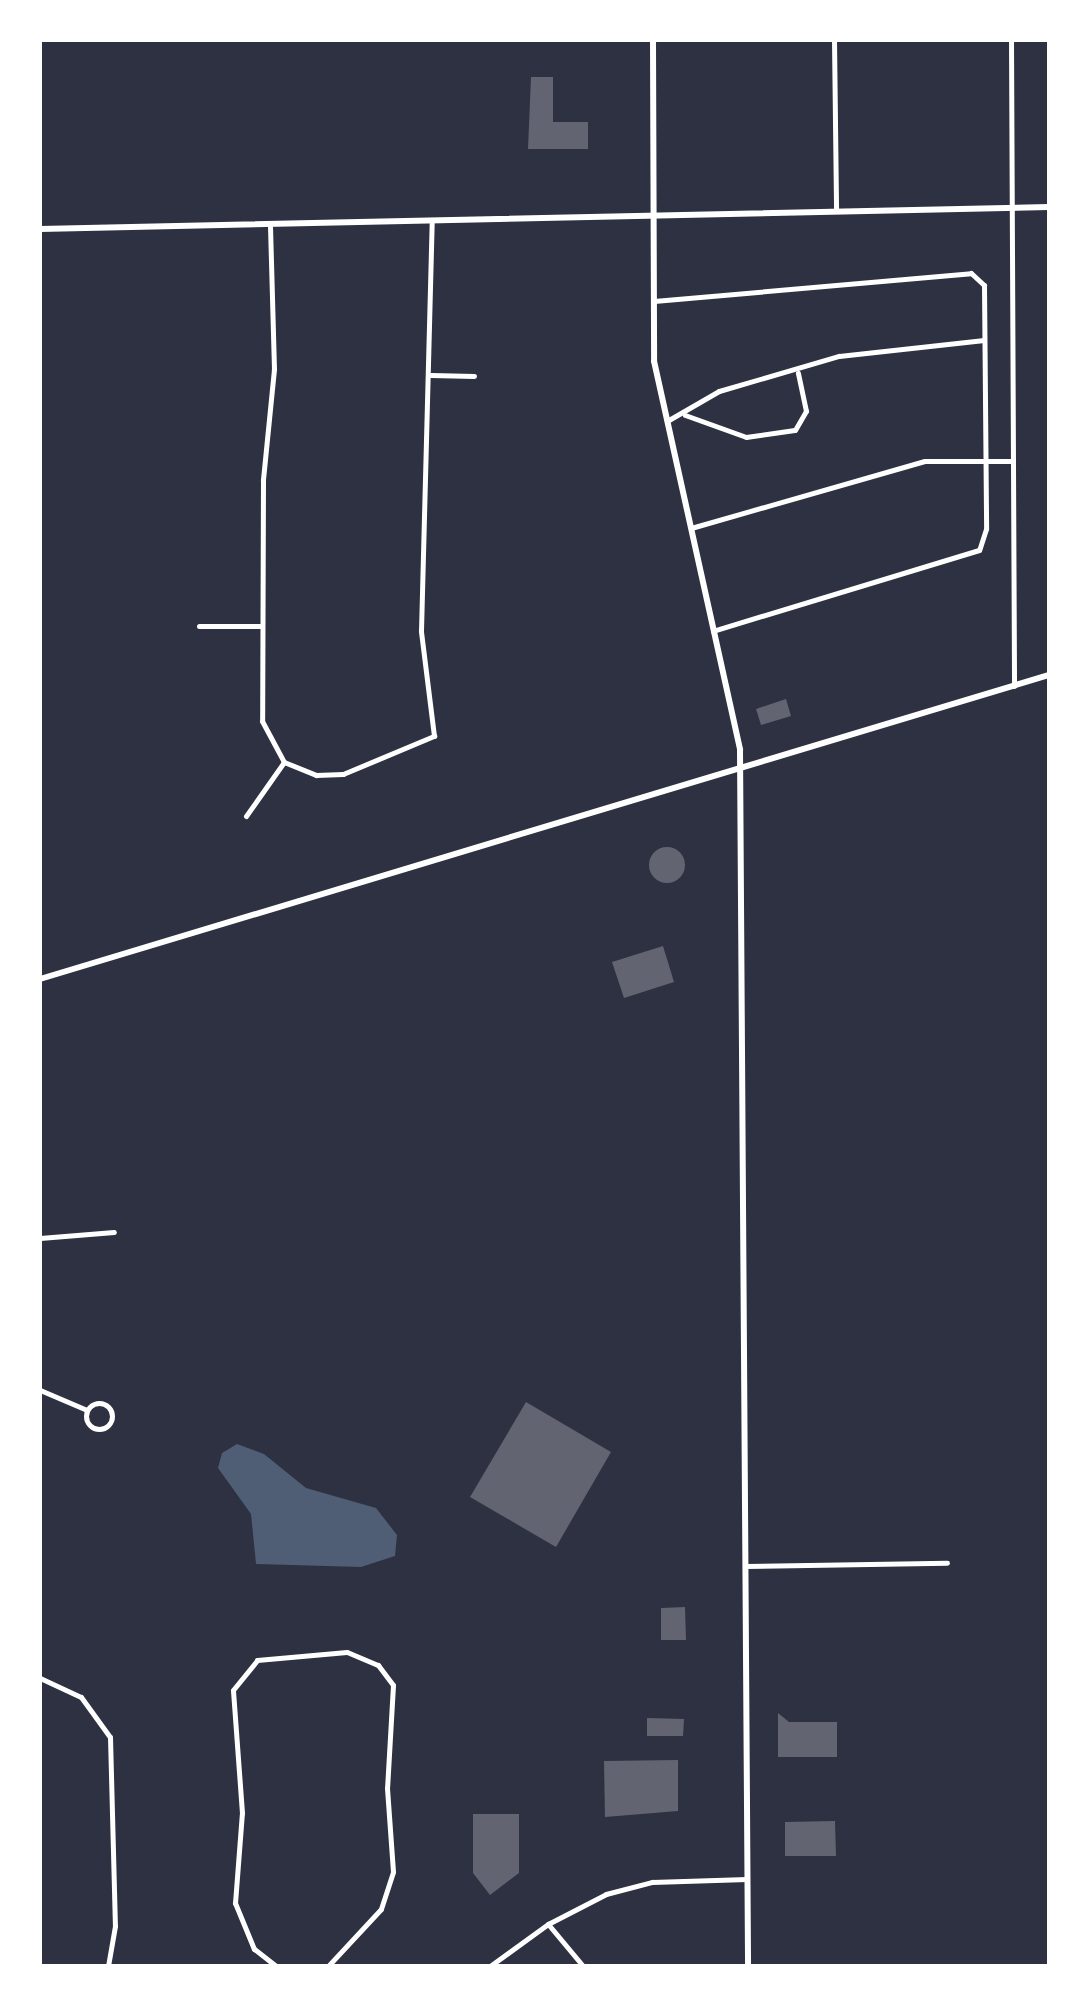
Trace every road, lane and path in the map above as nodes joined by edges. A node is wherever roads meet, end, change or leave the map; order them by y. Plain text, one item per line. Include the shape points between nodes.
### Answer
1 (653, 40) edge
2 (834, 40) edge
3 (1011, 40) edge
4 (1049, 207) edge
5 (1012, 208) junction
6 (836, 212) junction
7 (654, 216) junction
8 (432, 223) junction
9 (270, 226) junction
10 (40, 229) edge
11 (654, 301) junction
12 (985, 340) junction
13 (798, 373) junction
14 (432, 375) junction
15 (474, 376) dead end
16 (685, 415) junction
17 (667, 421) junction
18 (985, 460) junction
19 (1013, 461) junction
20 (691, 528) junction
21 (199, 626) dead end
22 (262, 626) junction
23 (713, 631) junction
24 (1049, 675) edge
25 (1014, 686) junction
26 (284, 762) junction
27 (741, 767) junction
28 (246, 816) dead end
29 (40, 978) edge
30 (114, 1232) dead end
31 (40, 1238) edge
32 (40, 1390) edge
33 (88, 1410) junction
34 (947, 1564) dead end
35 (745, 1566) junction
36 (40, 1678) edge
37 (747, 1879) junction
38 (548, 1924) junction
39 (108, 1966) edge
40 (276, 1966) edge
41 (328, 1966) edge
42 (490, 1966) edge
43 (583, 1966) edge
44 (748, 1966) edge

1 - 7 street
2 - 6 street
3 - 5 street
4 - 5 street
5 - 6 street
5 - 19 street
6 - 7 street
7 - 8 street
7 - 11 street
8 - 9 street
8 - 14 street
9 - 10 street
9 - 22 street via 274,369 263,480
11 - 12 street via 971,273 984,285
11 - 17 street via 654,361
12 - 13 street via 852,353
12 - 18 street
13 - 16 street via 719,392
13 - 16 street via 806,411 795,430 746,436
14 - 15 street
14 - 26 street via 421,631 434,736 343,774 316,775
16 - 17 street
17 - 20 street
18 - 19 street
18 - 20 street via 907,465
18 - 23 street via 986,528 979,550
19 - 25 street
20 - 23 street
21 - 22 street
22 - 26 street via 262,721
23 - 27 street
24 - 25 street
25 - 27 street
26 - 28 street
27 - 29 street
27 - 35 street
30 - 31 street
32 - 33 street
33 - 33 street via 94,1428 112,1420 104,1404
34 - 35 street
35 - 37 street
36 - 39 street via 80,1697 110,1738 115,1926
37 - 38 street via 652,1882 606,1894
37 - 44 street
38 - 42 street
38 - 43 street
40 - 41 street via 254,1948 236,1903 242,1813 234,1690 257,1660 347,1652 378,1665 392,1685 387,1788 393,1872 380,1909

